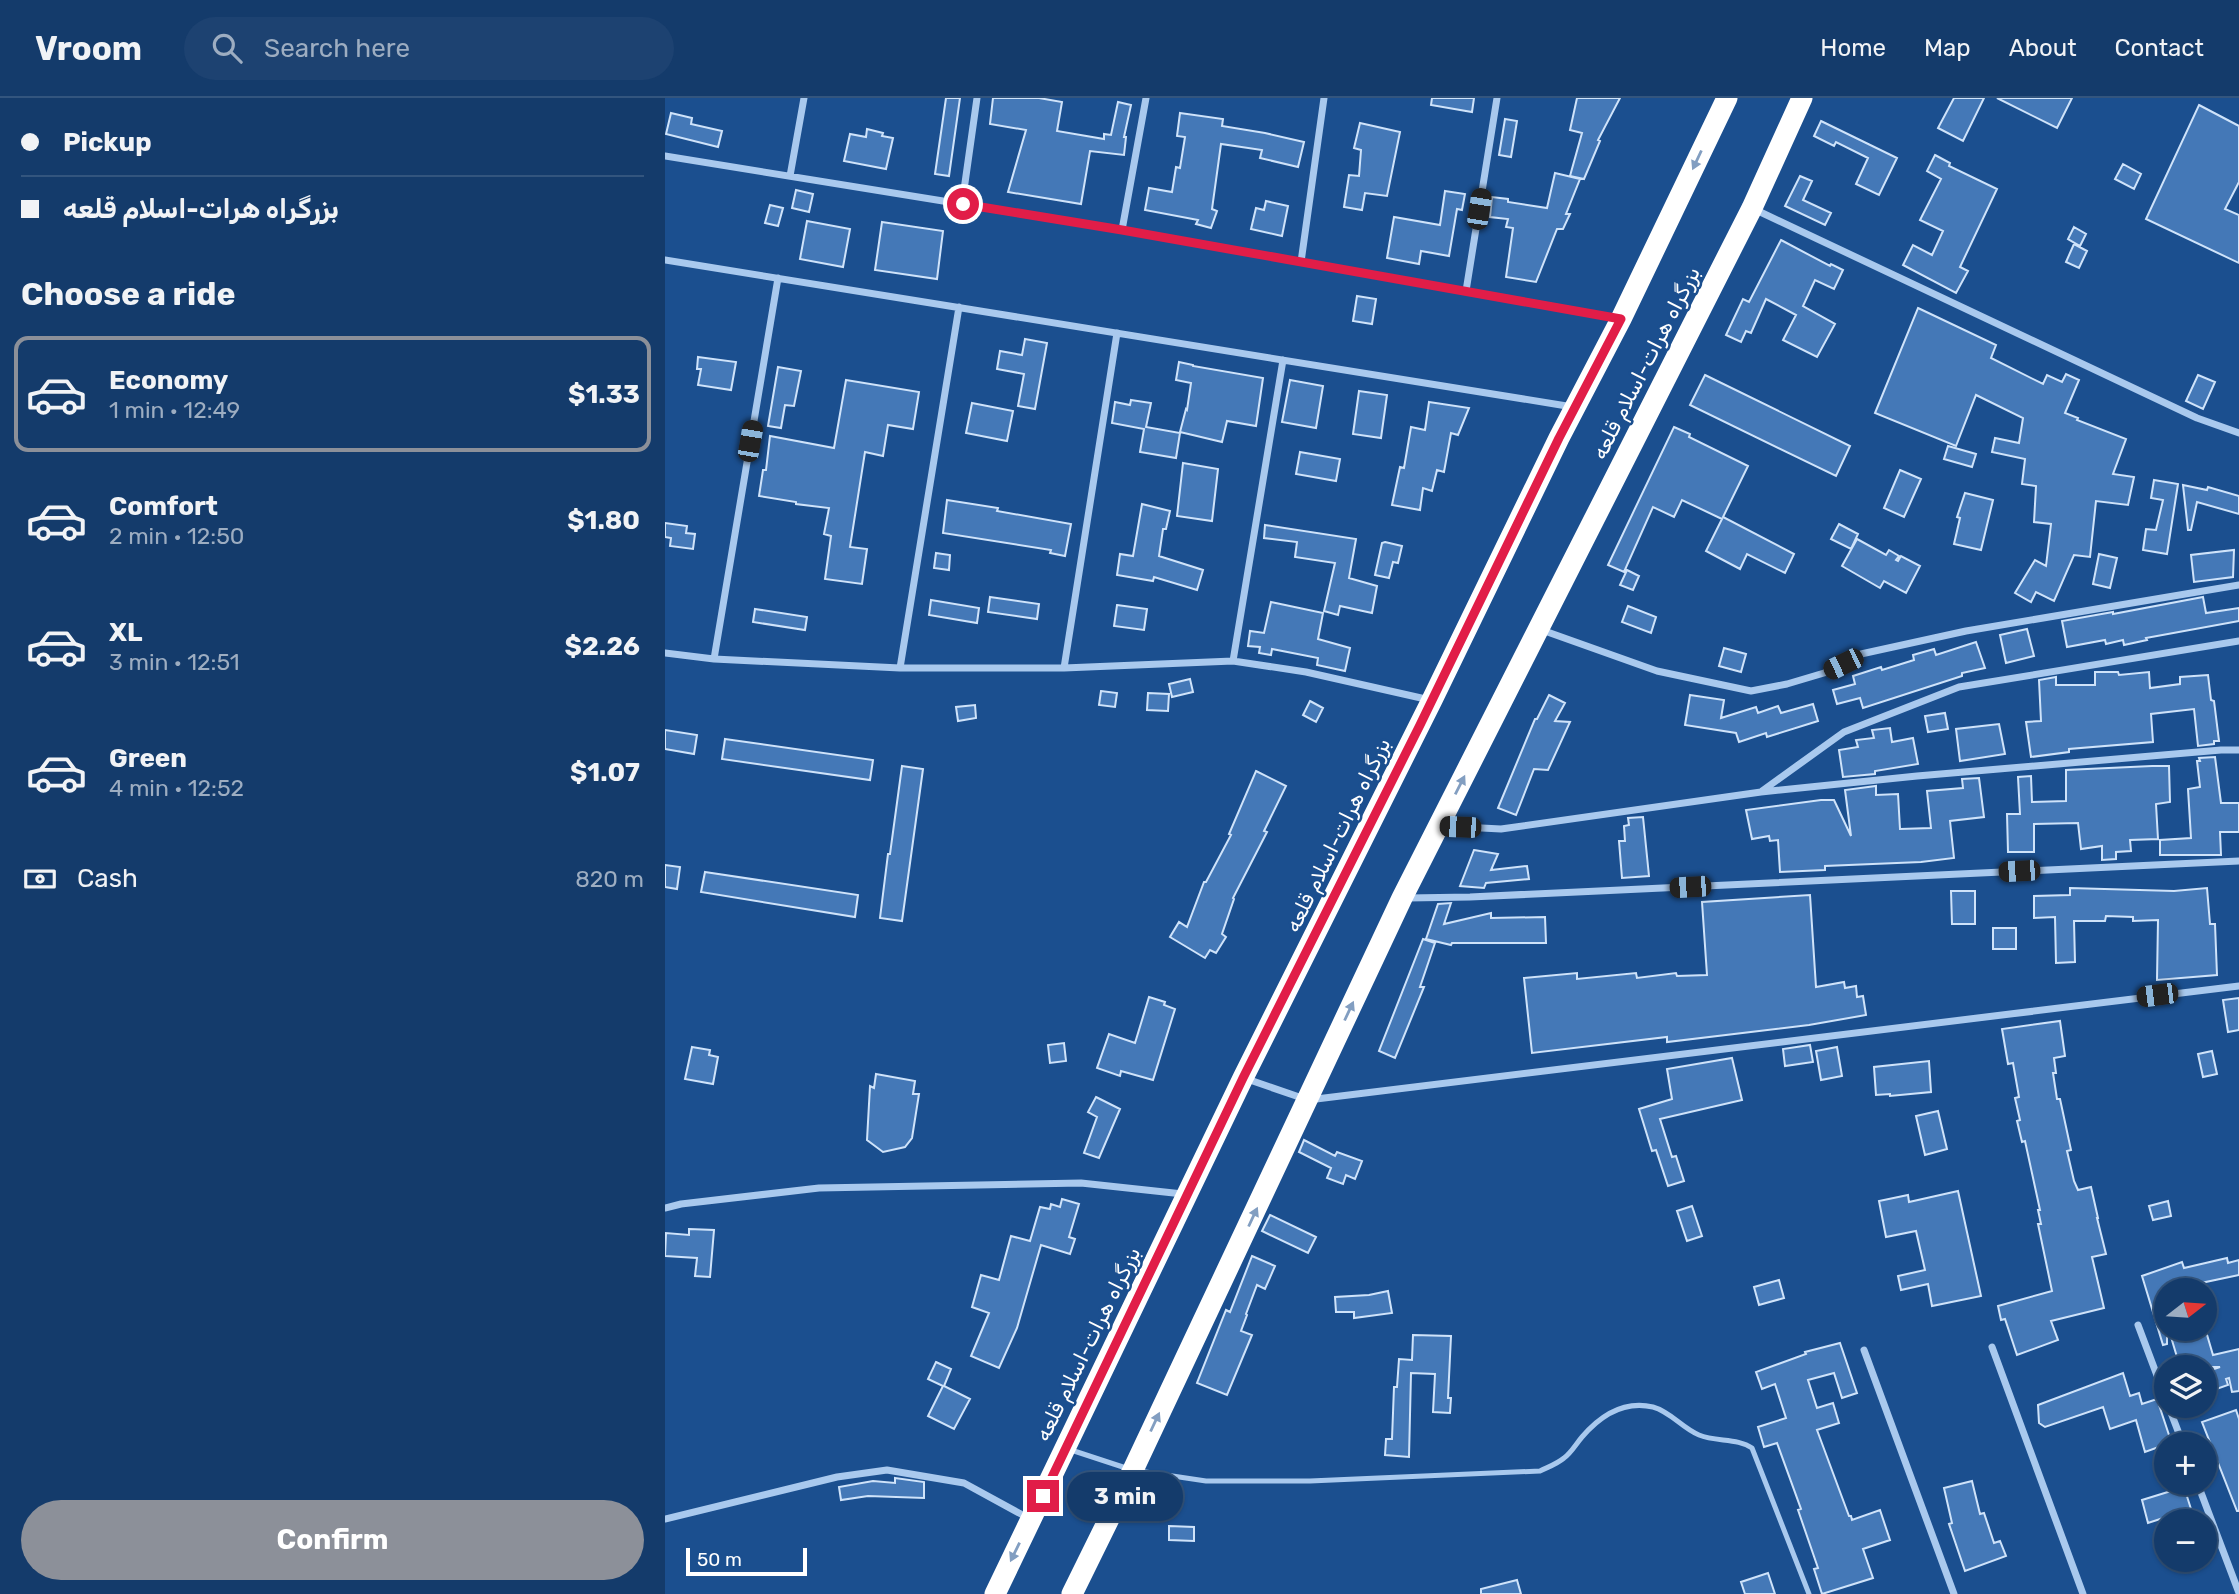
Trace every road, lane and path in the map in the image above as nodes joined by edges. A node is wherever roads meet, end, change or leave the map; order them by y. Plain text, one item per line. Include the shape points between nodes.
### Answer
1 (804, 98) edge
2 (977, 98) edge
3 (1146, 98) edge
4 (1324, 98) edge
5 (1497, 98) edge
6 (1727, 98) edge
7 (1802, 98) edge
8 (665, 156) edge
9 (790, 176) junction
10 (963, 204) junction
11 (1752, 208) junction
12 (1122, 230) junction
13 (665, 260) edge
14 (1301, 262) junction
15 (778, 278) junction
16 (1467, 291) junction
17 (959, 307) junction
18 (1621, 319) junction
19 (1117, 333) junction
20 (1283, 360) junction
21 (1575, 408) junction
22 (2239, 433) edge
23 (2239, 585) edge
24 (1539, 629) junction
25 (2239, 641) edge
26 (665, 653) edge
27 (714, 659) junction
28 (1233, 661) junction
29 (900, 668) junction
30 (1064, 668) junction
31 (1432, 701) junction
32 (2239, 750) edge
33 (1761, 792) junction
34 (1440, 826) junction
35 (2239, 861) edge
36 (1402, 898) junction
37 (2239, 986) edge
38 (1243, 1078) junction
39 (1308, 1100) junction
40 (1187, 1194) junction
41 (665, 1208) edge
42 (2138, 1325) dead end
43 (1992, 1347) dead end
44 (1864, 1350) dead end
45 (2154, 1368) edge
46 (1065, 1448) junction
47 (1133, 1470) junction
48 (2202, 1495) edge
49 (665, 1519) edge
50 (1031, 1520) junction
51 (2239, 1593) edge
52 (995, 1594) edge
53 (1072, 1594) edge
54 (1809, 1594) edge
55 (1954, 1594) edge
56 (2083, 1594) edge

1 - 9 street
2 - 10 street
3 - 12 street
4 - 14 street
5 - 16 street
6 -> 18 highway, بزرگراه هرات-اسلام قلعه
7 - 11 highway, بزرگراه هرات-اسلام قلعه
8 - 9 street
9 - 10 street
10 - 12 street
11 - 22 street via 2197,418
11 - 24 highway, بزرگراه هرات-اسلام قلعه
12 - 14 street
13 - 15 street
14 - 16 street
15 - 17 street
15 - 27 street
16 - 18 street
17 - 19 street
17 - 29 street
18 - 21 highway, بزرگراه هرات-اسلام قلعه
19 - 20 street
19 - 30 street
20 - 21 street
20 - 28 street
21 - 31 highway, بزرگراه هرات-اسلام قلعه
23 - 24 street via 1966,631 1861,654 1824,673 1751,691 1657,671
34 -> 24 highway, بزرگراه هرات-اسلام قلعه
25 - 33 street via 1959,687 1844,732
26 - 27 street
27 - 29 street
28 - 30 street
28 - 31 street via 1306,672
29 - 30 street
31 - 38 highway, بزرگراه هرات-اسلام قلعه
32 - 33 street
33 - 34 street via 1501,829
34 - 36 highway, بزرگراه هرات-اسلام قلعه
35 - 36 street
39 -> 36 highway, بزرگراه هرات-اسلام قلعه
37 - 39 street
38 - 39 street
38 - 40 highway, بزرگراه هرات-اسلام قلعه
47 -> 39 highway, بزرگراه هرات-اسلام قلعه
40 - 41 street via 1081,1183 819,1188
40 - 46 highway, بزرگراه هرات-اسلام قلعه
42 - 45 street
43 - 56 street
44 - 55 street
46 - 47 lane
46 - 50 highway, بزرگراه هرات-اسلام قلعه
47 - 53 highway, بزرگراه هرات-اسلام قلعه
47 - 54 lane via 1206,1481 1540,1471 1566,1456 1605,1414 1633,1405 1652,1407 1697,1434 1752,1448
48 - 51 street
49 - 50 street via 837,1477 887,1470 964,1483
50 -> 52 highway, بزرگراه هرات-اسلام قلعه

